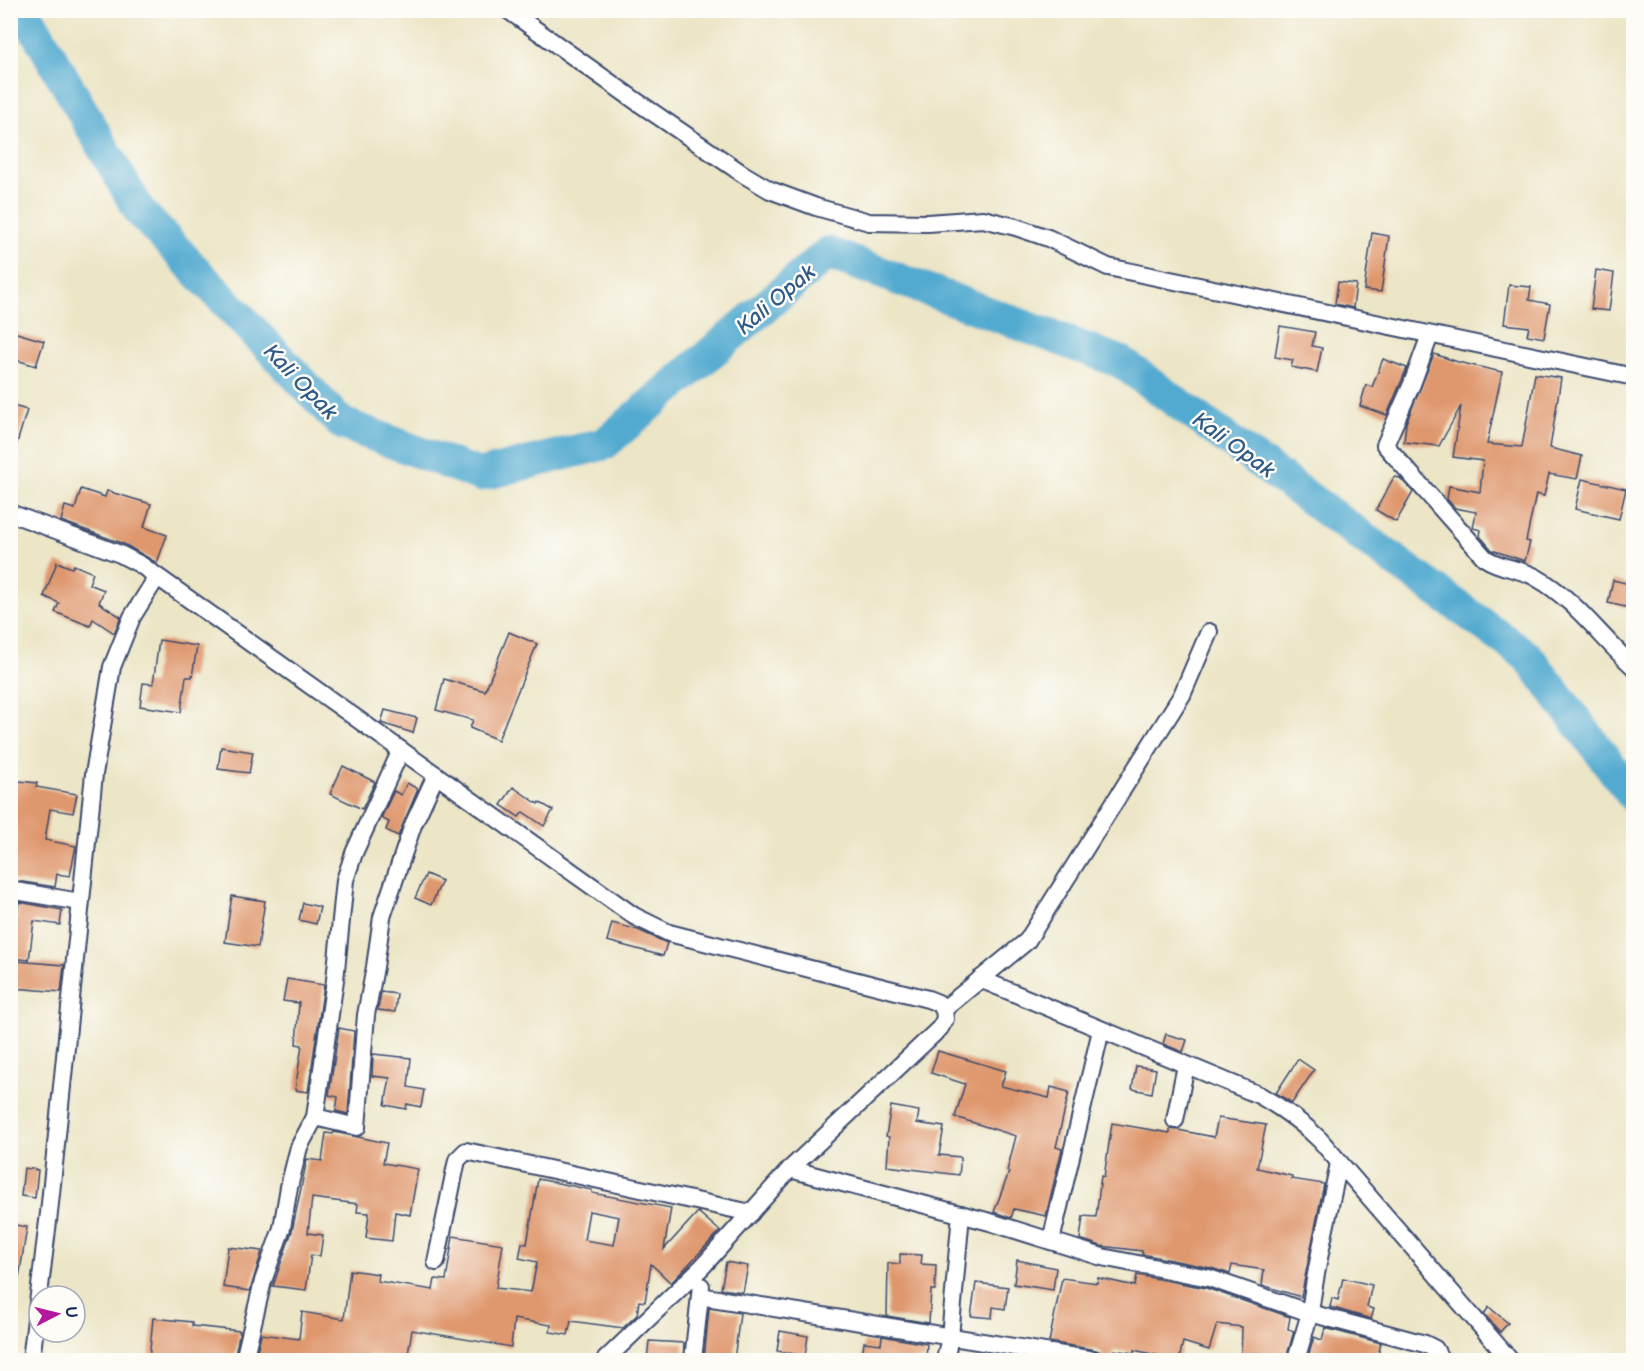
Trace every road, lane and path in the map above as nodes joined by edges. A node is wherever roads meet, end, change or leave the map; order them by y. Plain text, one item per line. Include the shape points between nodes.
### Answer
1 (508, 10) edge
2 (1430, 335) junction
3 (1634, 377) edge
4 (10, 513) edge
5 (157, 577) junction
6 (1209, 632) dead end
7 (1634, 668) edge
8 (401, 750) junction
9 (436, 775) junction
10 (10, 890) edge
11 (80, 902) junction
12 (980, 979) junction
13 (944, 1009) junction
14 (1101, 1030) junction
15 (1186, 1065) junction
16 (315, 1117) junction
17 (1175, 1120) dead end
18 (1339, 1163) junction
19 (790, 1168) junction
20 (751, 1213) junction
21 (961, 1214) junction
22 (1051, 1241) junction
23 (436, 1262) dead end
24 (702, 1267) junction
25 (700, 1296) junction
26 (1310, 1313) junction
27 (950, 1337) junction
28 (31, 1360) edge
29 (243, 1360) edge
30 (605, 1360) edge
31 (693, 1360) edge
32 (945, 1360) edge
33 (1094, 1360) edge
34 (1296, 1360) edge
35 (1441, 1360) edge
36 (1510, 1360) edge

1 - 2 street via 742,174 816,207 869,222 983,219 1048,238 1108,267
2 - 3 street
2 - 7 street via 1385,445 1485,558 1547,584 1579,609
4 - 5 street via 120,554
5 - 8 street
5 - 11 street via 132,617 112,668 94,774
6 - 12 street via 1182,695 1027,941
8 - 9 street
8 - 16 street via 345,880
9 - 13 street via 634,916 669,933 928,999
9 - 16 street via 413,825 382,917 366,1015 357,1127
10 - 11 street
11 - 28 street
12 - 13 street
12 - 14 street
13 - 19 street via 940,1028
14 - 15 street
14 - 22 street
15 - 17 street
15 - 18 street via 1283,1108 1302,1122
16 - 29 street via 299,1147 282,1228 263,1281
18 - 26 street
18 - 36 street
19 - 20 street
19 - 21 street
20 - 23 street via 466,1151 457,1160
20 - 24 street
21 - 22 street
21 - 27 street
22 - 26 street via 1102,1257 1209,1278
24 - 25 street
24 - 30 street
25 - 27 street
25 - 31 street
26 - 34 street
26 - 35 street via 1425,1344 1435,1349
27 - 32 street
27 - 33 street

